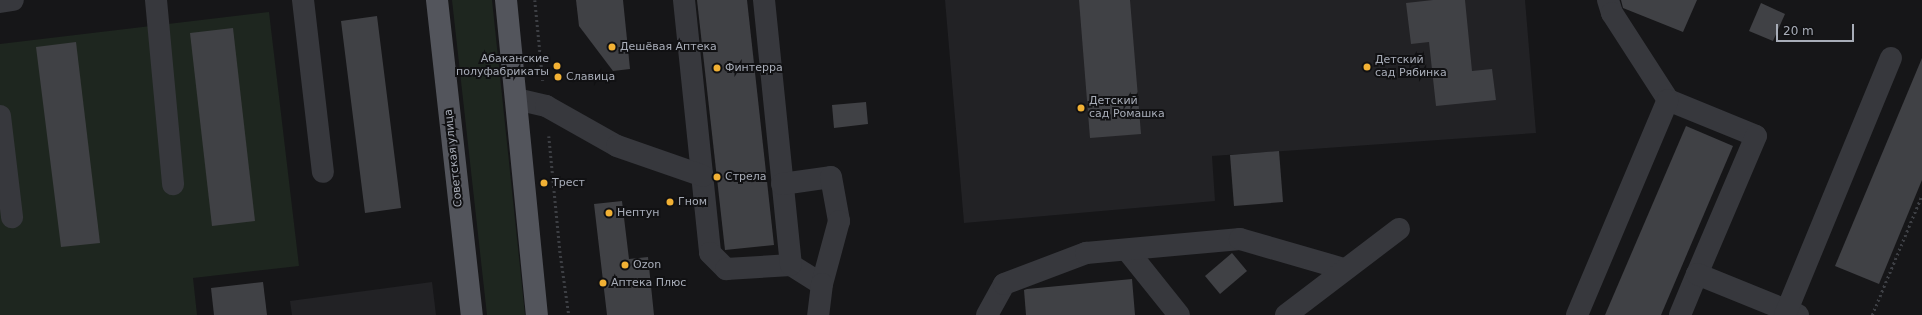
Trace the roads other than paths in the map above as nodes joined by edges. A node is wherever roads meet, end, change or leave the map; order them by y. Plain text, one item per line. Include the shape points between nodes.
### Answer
1 (13, 0) edge
2 (156, 0) edge
3 (303, 0) edge
4 (437, 0) edge
5 (506, 0) edge
6 (684, 0) edge
7 (764, 0) edge
8 (1608, 0) edge
9 (0, 2) edge
10 (1890, 58) dead end
11 (516, 99) junction
12 (1668, 100) junction
13 (0, 116) edge
14 (323, 172) dead end
15 (703, 176) junction
16 (173, 184) dead end
17 (782, 184) junction
18 (12, 217) dead end
19 (1399, 229) dead end
20 (1127, 250) junction
21 (791, 265) junction
22 (1344, 269) junction
23 (1697, 274) junction
24 (822, 284) junction
25 (1790, 314) edge
26 (472, 315) edge
27 (537, 315) edge
28 (818, 315) edge
29 (987, 315) edge
30 (1179, 315) edge
31 (1286, 315) edge
32 (1577, 315) edge
33 (1680, 315) edge

1 - 9 street
2 - 16 street
3 - 14 street
4 - 26 main road, Советская улица
5 - 11 main road
6 - 15 street
7 - 17 street
8 - 12 street via 1612,13
10 - 25 street
11 - 15 street via 546,106 617,146
11 - 27 main road
12 - 23 street via 1756,136
12 - 32 street
13 - 18 street
15 - 21 street via 710,253 726,269
17 - 21 street
17 - 24 street via 831,178 839,221
19 - 22 street
20 - 22 street via 1240,239
20 - 29 street via 1086,253 1004,284
20 - 30 street
21 - 24 street
22 - 31 street
23 - 25 street
23 - 33 street
24 - 28 street

